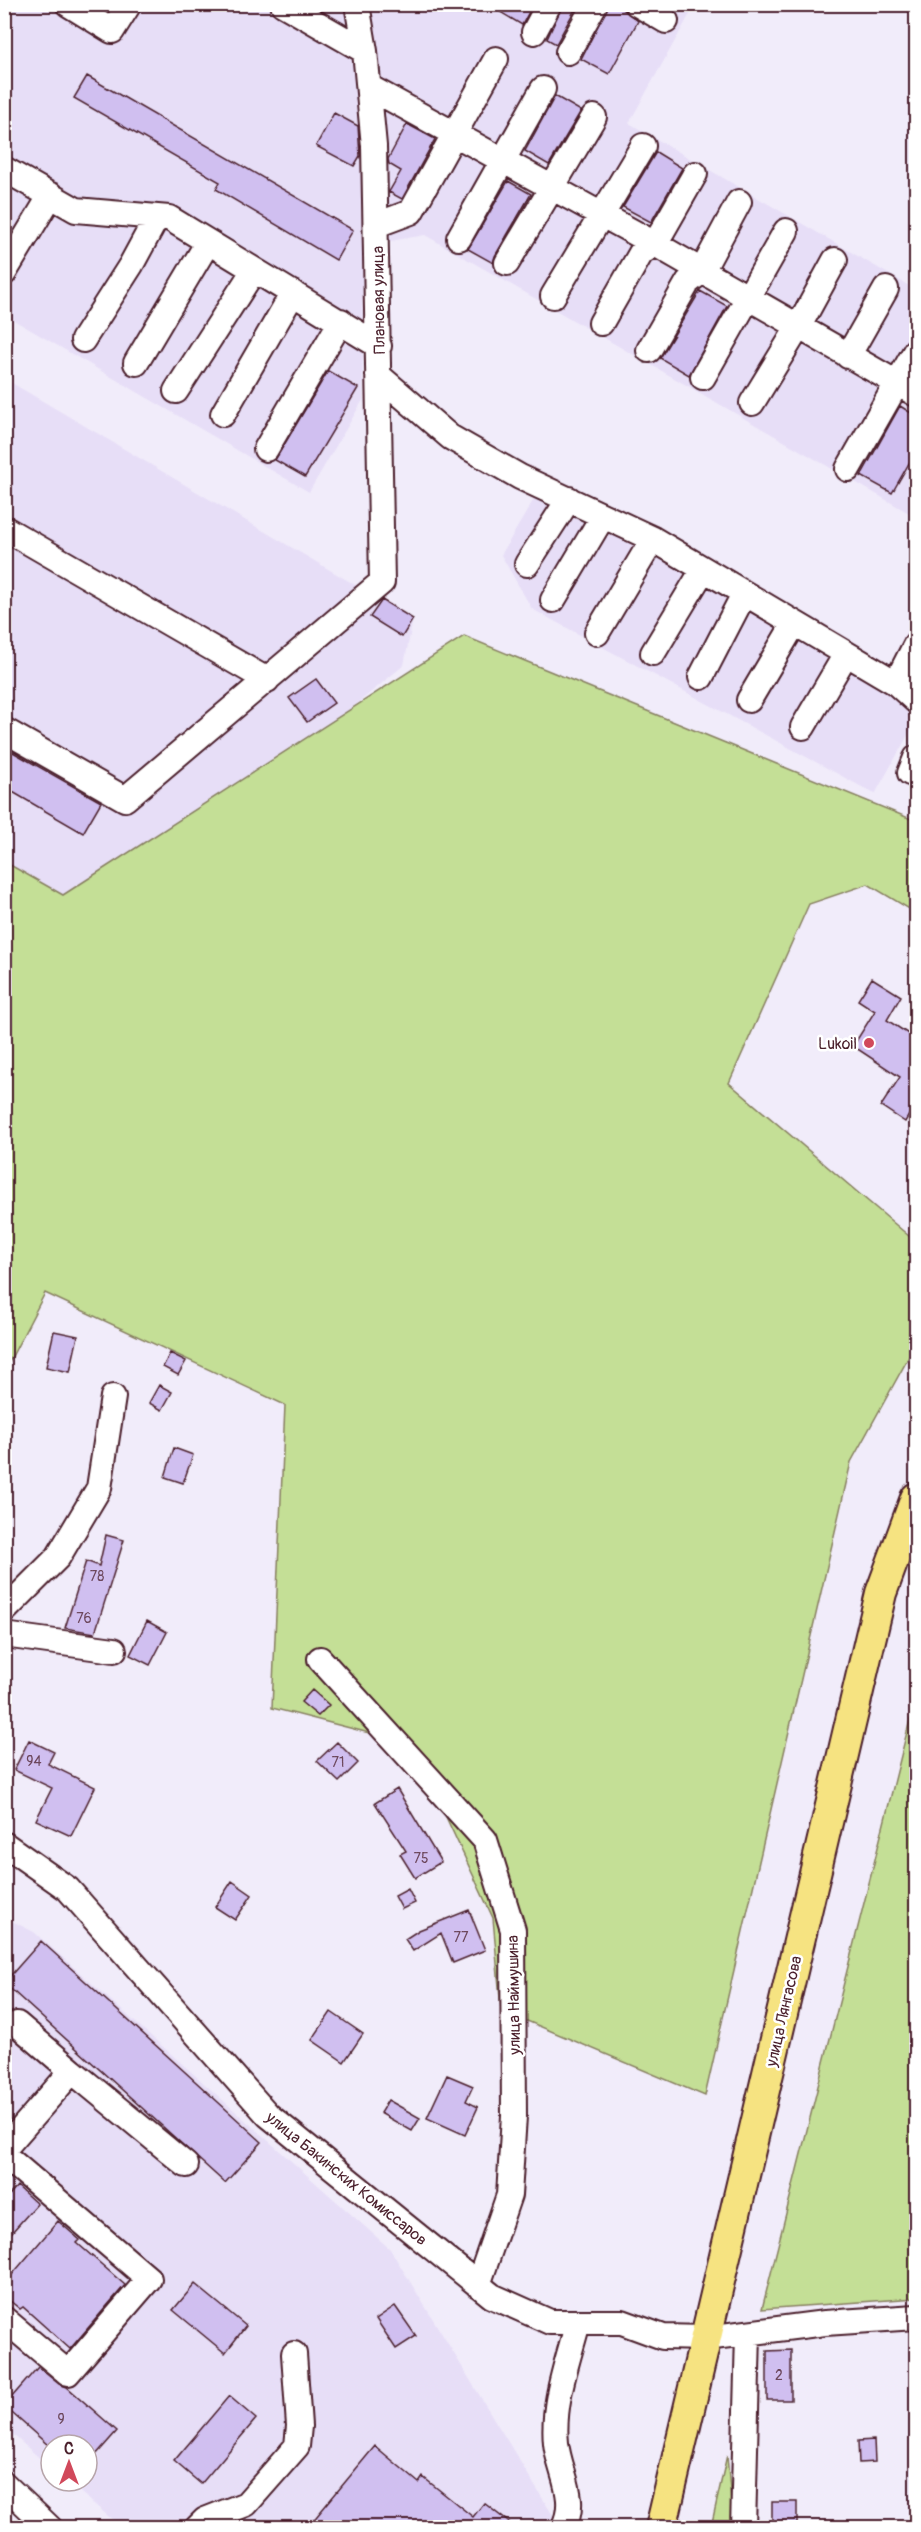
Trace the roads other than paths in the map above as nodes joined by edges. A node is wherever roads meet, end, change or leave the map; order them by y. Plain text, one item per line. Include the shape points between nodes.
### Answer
1 (68, 4) edge
2 (129, 4) edge
3 (283, 4) edge
4 (357, 4) edge
5 (549, 4) edge
6 (595, 4) edge
7 (637, 4) edge
8 (666, 21) dead end
9 (534, 32) dead end
10 (365, 51) junction
11 (567, 52) dead end
12 (496, 59) dead end
13 (369, 87) junction
14 (543, 88) dead end
15 (594, 117) dead end
16 (453, 134) junction
17 (643, 146) dead end
18 (503, 162) junction
19 (4, 169) edge
20 (695, 174) dead end
21 (552, 188) junction
22 (51, 195) junction
23 (739, 202) dead end
24 (601, 214) junction
25 (157, 217) junction
26 (376, 225) junction
27 (786, 231) dead end
28 (459, 238) dead end
29 (208, 242) junction
30 (655, 244) junction
31 (835, 260) dead end
32 (507, 263) dead end
33 (255, 270) junction
34 (702, 271) junction
35 (4, 273) edge
36 (886, 289) dead end
37 (293, 293) junction
38 (552, 296) dead end
39 (747, 298) junction
40 (341, 321) junction
41 (601, 322) dead end
42 (799, 326) junction
43 (83, 340) dead end
44 (379, 346) junction
45 (649, 350) dead end
46 (916, 350) edge
47 (848, 356) junction
48 (136, 363) dead end
49 (378, 375) junction
50 (702, 377) dead end
51 (907, 389) edge
52 (176, 391) dead end
53 (752, 403) dead end
54 (223, 414) dead end
55 (266, 448) dead end
56 (848, 469) dead end
57 (569, 499) junction
58 (603, 516) junction
59 (4, 528) edge
60 (653, 539) junction
61 (527, 564) dead end
62 (702, 570) junction
63 (744, 594) junction
64 (553, 600) dead end
65 (794, 624) junction
66 (597, 633) dead end
67 (916, 644) edge
68 (653, 653) dead end
69 (846, 654) junction
70 (701, 677) dead end
71 (267, 680) junction
72 (896, 684) junction
73 (749, 700) dead end
74 (916, 701) edge
75 (803, 727) dead end
76 (4, 730) edge
77 (113, 1397) dead end
78 (916, 1498) edge
79 (4, 1611) edge
80 (4, 1635) edge
81 (114, 1650) dead end
82 (320, 1659) dead end
83 (4, 1844) edge
84 (17, 2024) dead end
85 (72, 2071) junction
86 (4, 2149) edge
87 (4, 2155) edge
88 (186, 2165) dead end
89 (478, 2285) junction
90 (916, 2317) edge
91 (4, 2319) edge
92 (578, 2322) junction
93 (748, 2333) junction
94 (706, 2338) junction
95 (294, 2354) dead end
96 (4, 2484) edge
97 (50, 2528) edge
98 (197, 2528) edge
99 (563, 2528) edge
100 (661, 2528) edge
101 (743, 2528) edge

1 - 2 street via 112,31
3 - 10 street
4 - 10 street, Плановая улица
5 - 9 street
6 - 11 street
7 - 8 street
10 - 13 street, Плановая улица
12 - 16 street
13 - 16 street
13 - 26 street, Плановая улица
14 - 18 street
15 - 21 street
16 - 18 street
16 - 26 street via 411,212
17 - 24 street
18 - 21 street
18 - 28 street
19 - 22 street
20 - 30 street
21 - 24 street
21 - 32 street
22 - 25 street via 76,210
22 - 35 street
23 - 34 street
24 - 30 street
24 - 38 street
25 - 29 street via 169,218
25 - 43 street
26 - 44 street, Плановая улица
27 - 39 street
29 - 33 street
29 - 48 street
30 - 34 street
30 - 41 street via 640,253
31 - 42 street
33 - 37 street
33 - 52 street
34 - 39 street
34 - 45 street via 688,282
36 - 47 street
37 - 40 street
37 - 54 street
39 - 42 street
39 - 50 street
40 - 44 street
40 - 55 street
42 - 47 street
42 - 53 street
44 - 49 street, Плановая улица
46 - 51 street
47 - 51 street
49 - 57 street via 450,437 520,477
49 - 71 street, Плановая улица via 382,582
51 - 56 street
57 - 58 street
57 - 61 street
58 - 60 street
58 - 64 street
59 - 71 street
60 - 62 street
60 - 66 street
62 - 63 street
62 - 68 street
63 - 65 street
63 - 70 street
65 - 69 street
65 - 73 street
67 - 72 street
69 - 72 street
69 - 75 street
71 - 76 street via 125,799
72 - 74 street
77 - 79 street via 99,1488 57,1557
78 - 94 main road, улица Лянгасова via 881,1593
80 - 81 street
82 - 89 street, улица Наймушина via 485,1839 513,1930 514,2116 508,2195
83 - 89 street, улица Бакинских Комиссаров via 68,1889 268,2115
84 - 85 street
85 - 86 street
85 - 88 street
87 - 91 street via 149,2279 68,2373
89 - 92 street, улица Бакинских Комиссаров via 492,2296 550,2322
90 - 93 street, улица Бакинских Комиссаров
92 - 94 street, улица Бакинских Комиссаров via 622,2322 663,2337
92 - 99 street via 556,2405 556,2444 570,2503
93 - 94 street, улица Бакинских Комиссаров
93 - 101 street
94 - 100 main road, улица Лянгасова
95 - 98 street via 300,2437 297,2446 246,2504 205,2520
96 - 97 street

